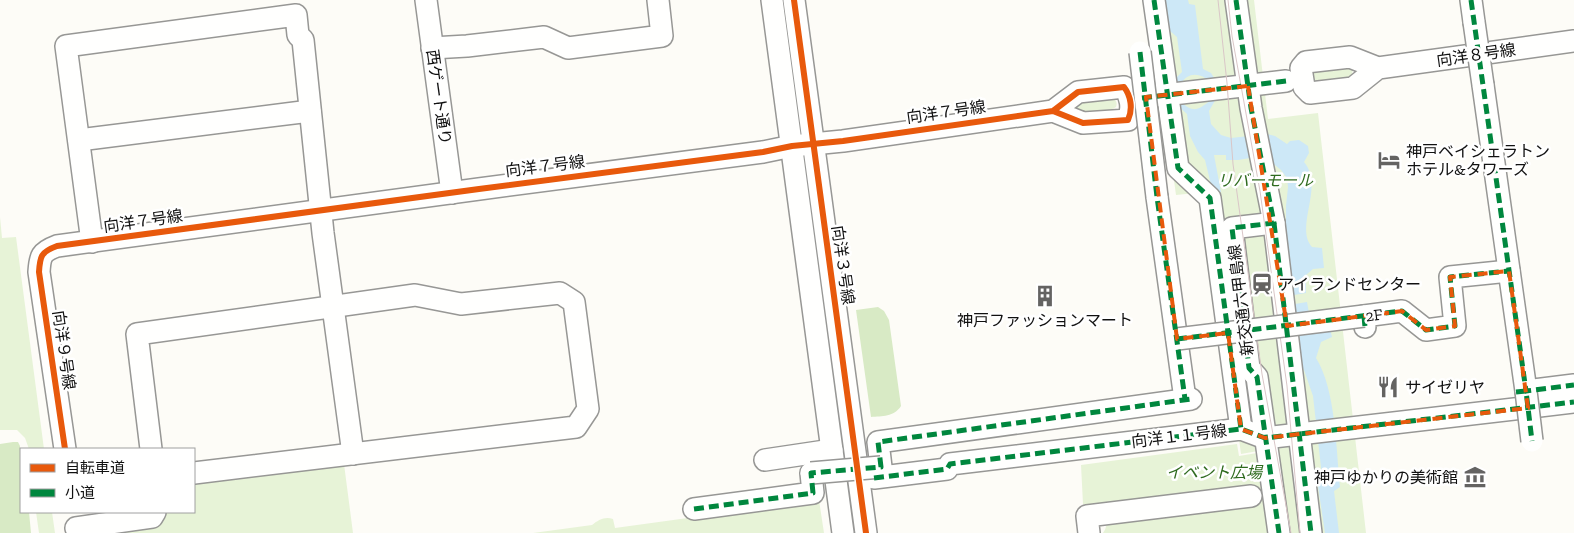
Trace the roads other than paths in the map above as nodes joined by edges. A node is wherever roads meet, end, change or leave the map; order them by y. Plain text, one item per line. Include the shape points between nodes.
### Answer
1 (426, 0) edge
2 (658, 0) edge
3 (772, 0) edge
4 (794, 0) edge
5 (1154, 0) edge
6 (1236, 0) edge
7 (1471, 0) edge
8 (1574, 41) edge
9 (432, 48) junction
10 (1140, 52) dead end
11 (1378, 68) dead end
12 (1286, 81) dead end
13 (1248, 86) junction
14 (1167, 95) junction
15 (1142, 98) dead end
16 (310, 110) junction
17 (1053, 111) dead end
18 (79, 140) junction
19 (814, 143) junction
20 (792, 146) junction
21 (452, 193) junction
22 (320, 212) junction
23 (1274, 223) junction
24 (92, 242) junction
25 (42, 255) joint
26 (1228, 268) junction
27 (1509, 270) junction
28 (333, 307) junction
29 (1177, 339) junction
30 (1574, 385) edge
31 (1525, 391) junction
32 (1574, 402) edge
33 (1241, 429) junction
34 (1307, 434) junction
35 (1266, 438) junction
36 (1532, 441) dead end
37 (65, 448) edge
38 (151, 448) edge
39 (832, 450) junction
40 (353, 454) junction
41 (765, 460) dead end
42 (877, 472) junction
43 (195, 473) edge
44 (1250, 496) dead end
45 (694, 509) dead end
46 (154, 513) edge
47 (76, 524) edge
48 (843, 533) edge
49 (866, 533) edge
50 (1089, 533) edge
51 (1279, 533) edge
52 (1311, 533) edge

1 - 9 street, 西ゲート通り
2 - 9 street via 662,36 568,48 544,37
3 - 20 street
4 - 19 street, 向洋３号線
5 - 14 street
6 - 13 street
7 - 27 street, bridge
8 - 11 street, 向洋８号線
9 - 21 street, 西ゲート通り
10 - 29 street, bridge
12 - 13 street
13 - 14 street
13 - 23 street
14 - 15 street
14 - 26 street via 1178,168 1210,198
16 - 18 street
16 - 18 street via 303,40 298,35 296,15 66,46
16 - 22 street
17 - 19 street, 向洋７号線
18 - 24 street
19 - 20 street, 向洋７号線
19 - 49 street, 向洋３号線
20 - 21 street, 向洋７号線
20 - 39 street
21 - 22 street, 向洋７号線
22 - 24 street, 向洋７号線
22 - 28 street
23 - 26 street, 新交通六甲島線 via 1232,228
23 - 34 street
24 - 25 street, 向洋７号線 via 57,246
25 - 37 street, 向洋９号線 via 39,272
26 - 33 street
26 - 35 street, 新交通六甲島線 via 1249,368 1257,377
27 - 29 street, 2F, bridge via 1450,277 1455,326 1426,330 1402,311 1364,322
27 - 31 street
28 - 38 street via 137,334
28 - 40 street
28 - 40 street via 414,295 460,304 560,293 574,302 588,409 576,427
29 - 42 street via 1188,399 878,442
30 - 31 street
31 - 36 street, bridge
32 - 34 street, 向洋１１号線
33 - 35 street, 向洋１１号線
33 - 42 street, 向洋１１号線 via 948,464 947,469
34 - 35 street, 向洋１１号線
34 - 52 street
35 - 51 street, 新交通六甲島線
39 - 41 street
39 - 48 street
40 - 43 street
42 - 45 street, bridge via 811,473 813,493
44 - 50 street via 1087,516
46 - 47 street via 152,518

